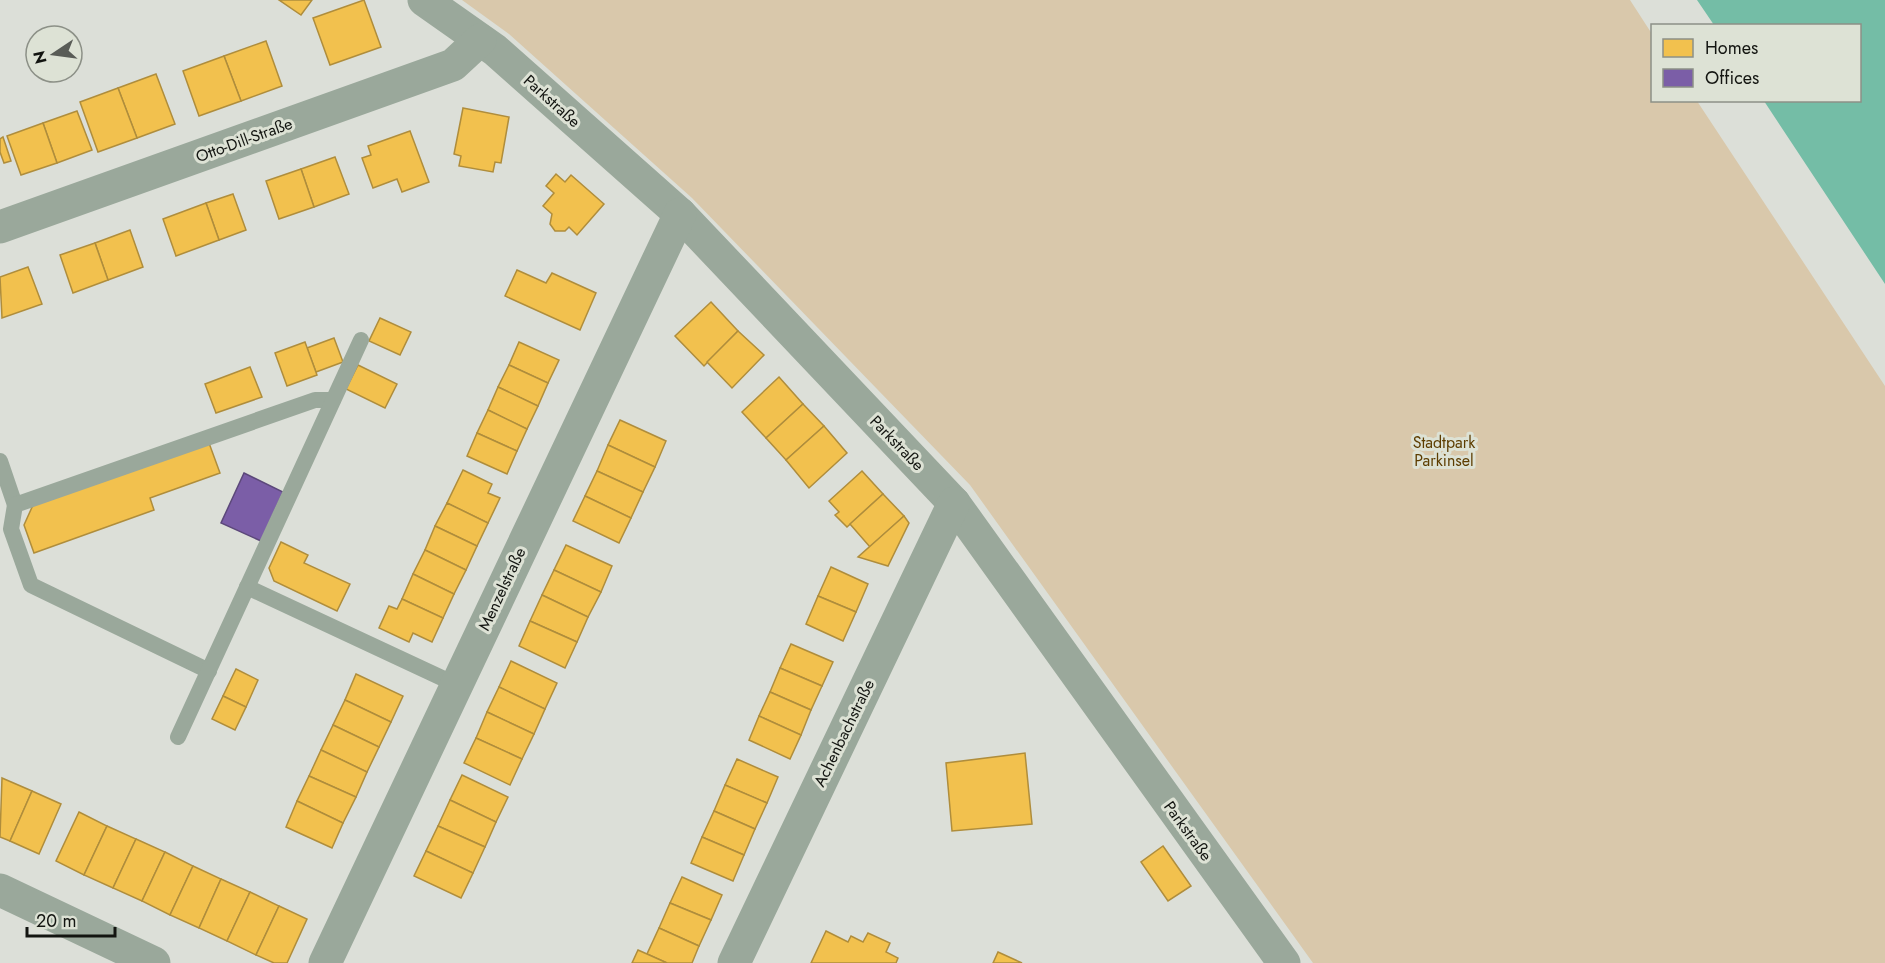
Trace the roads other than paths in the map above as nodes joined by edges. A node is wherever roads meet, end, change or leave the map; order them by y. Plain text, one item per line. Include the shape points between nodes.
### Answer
1 (424, 0) edge
2 (480, 40) junction
3 (680, 214) junction
4 (0, 227) edge
5 (361, 340) dead end
6 (333, 400) junction
7 (0, 461) edge
8 (954, 503) junction
9 (15, 504) junction
10 (5, 530) edge
11 (247, 587) junction
12 (209, 671) junction
13 (457, 685) junction
14 (178, 737) dead end
15 (0, 890) edge
16 (154, 963) edge
17 (325, 963) edge
18 (734, 963) edge
19 (1284, 963) edge

1 - 2 street, Parkstraße
2 - 3 street, Parkstraße
2 - 4 street, Otto-Dill-Straße via 453,65
3 - 8 street, Parkstraße
3 - 13 street, Menzelstraße
5 - 6 lane
6 - 9 lane via 315,400
6 - 11 lane
7 - 9 lane
8 - 18 street, Achenbachstraße
8 - 19 street, Parkstraße
9 - 10 lane
10 - 12 lane via 30,585
11 - 12 lane
11 - 13 lane
12 - 14 lane
13 - 17 street, Menzelstraße
15 - 16 street

